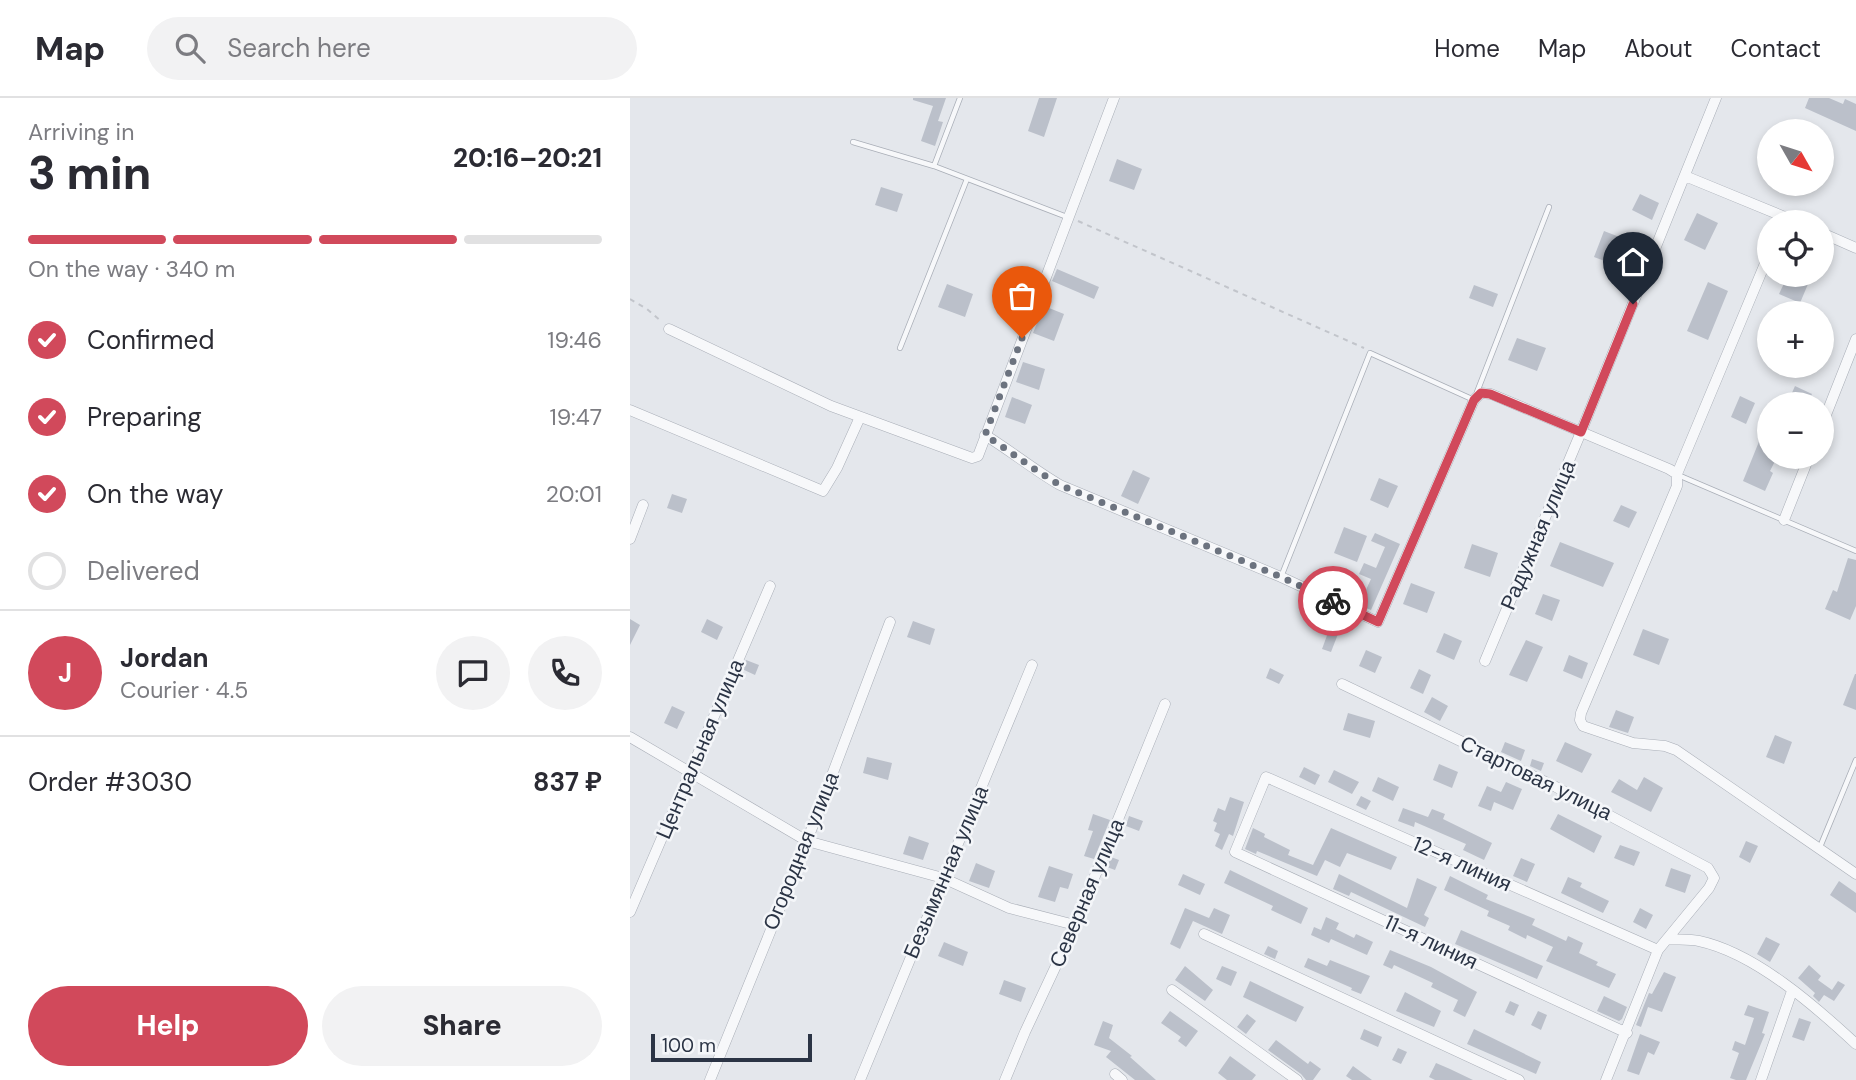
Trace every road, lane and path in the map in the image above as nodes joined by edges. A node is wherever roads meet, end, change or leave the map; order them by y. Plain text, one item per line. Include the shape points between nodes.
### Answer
1 (960, 98) edge
2 (1114, 98) edge
3 (1716, 98) edge
4 (853, 142) dead end
5 (934, 166) junction
6 (1685, 176) junction
7 (967, 179) junction
8 (1549, 207) dead end
9 (1762, 210) edge
10 (1068, 217) junction
11 (1834, 238) edge
12 (1856, 248) edge
13 (1757, 283) edge
14 (630, 299) edge
15 (669, 329) joint
16 (1856, 339) edge
17 (900, 348) dead end
18 (1370, 353) junction
19 (1834, 395) edge
20 (1474, 400) junction
21 (630, 410) edge
22 (860, 417) junction
23 (1581, 432) junction
24 (985, 435) junction
25 (1804, 469) edge
26 (1677, 474) junction
27 (643, 505) dead end
28 (1783, 520) junction
29 (630, 539) edge
30 (1856, 551) edge
31 (1281, 577) junction
32 (770, 586) dead end
33 (890, 622) dead end
34 (1485, 661) dead end
35 (1032, 665) dead end
36 (1342, 684) dead end
37 (1165, 704) dead end
38 (630, 737) edge
39 (1856, 760) edge
40 (690, 770) junction
41 (1266, 777) joint
42 (807, 841) junction
43 (1818, 849) junction
44 (1856, 874) edge
45 (943, 878) junction
46 (630, 912) edge
47 (1075, 925) junction
48 (1204, 934) dead end
49 (1667, 939) junction
50 (1658, 950) junction
51 (1172, 990) dead end
52 (1792, 991) junction
53 (1627, 1033) junction
54 (1856, 1044) edge
55 (710, 1080) edge
56 (860, 1080) edge
57 (1004, 1080) edge
58 (1297, 1080) edge
59 (1519, 1080) edge
60 (1606, 1080) edge
61 (1760, 1080) edge

1 - 5 lane
2 - 10 street
3 - 6 street, Радужная улица
4 - 5 lane
5 - 7 lane
6 - 9 street
6 - 23 street, Радужная улица
7 - 10 lane
7 - 17 lane
8 - 20 lane
10 - 18 path
10 - 24 street
11 - 12 street
13 - 26 street
14 - 15 path
15 - 22 street
16 - 19 street
18 - 20 lane
18 - 31 lane
20 - 23 street via 1481,393 1490,394
20 - 31 street via 1378,622
21 - 22 street via 823,491
22 - 24 street via 972,458 978,456
23 - 26 street
23 - 34 street, Радужная улица
24 - 31 street via 1060,485
25 - 28 street
26 - 28 lane
26 - 43 street via 1677,486 1580,720 1583,726 1633,743 1676,750
27 - 29 street
28 - 30 lane
32 - 40 street, Центральная улица
33 - 42 street, Огородная улица
35 - 45 street, Безымянная улица
36 - 49 street, Стартовая улица via 1708,868 1714,878 1709,888
37 - 47 street, Северная улица
38 - 40 street
39 - 43 lane
40 - 42 street
40 - 46 street, Центральная улица
41 - 50 street, 12-я линия
41 - 53 street, 11-я линия via 1235,852
42 - 45 street
42 - 55 street, Огородная улица
43 - 44 street
45 - 47 street via 1009,908
45 - 56 street, Безымянная улица
47 - 57 street, Северная улица
48 - 59 street
49 - 50 street
49 - 52 street via 1699,941 1734,954
50 - 53 street
51 - 58 street
52 - 54 street
52 - 61 street
53 - 60 street

